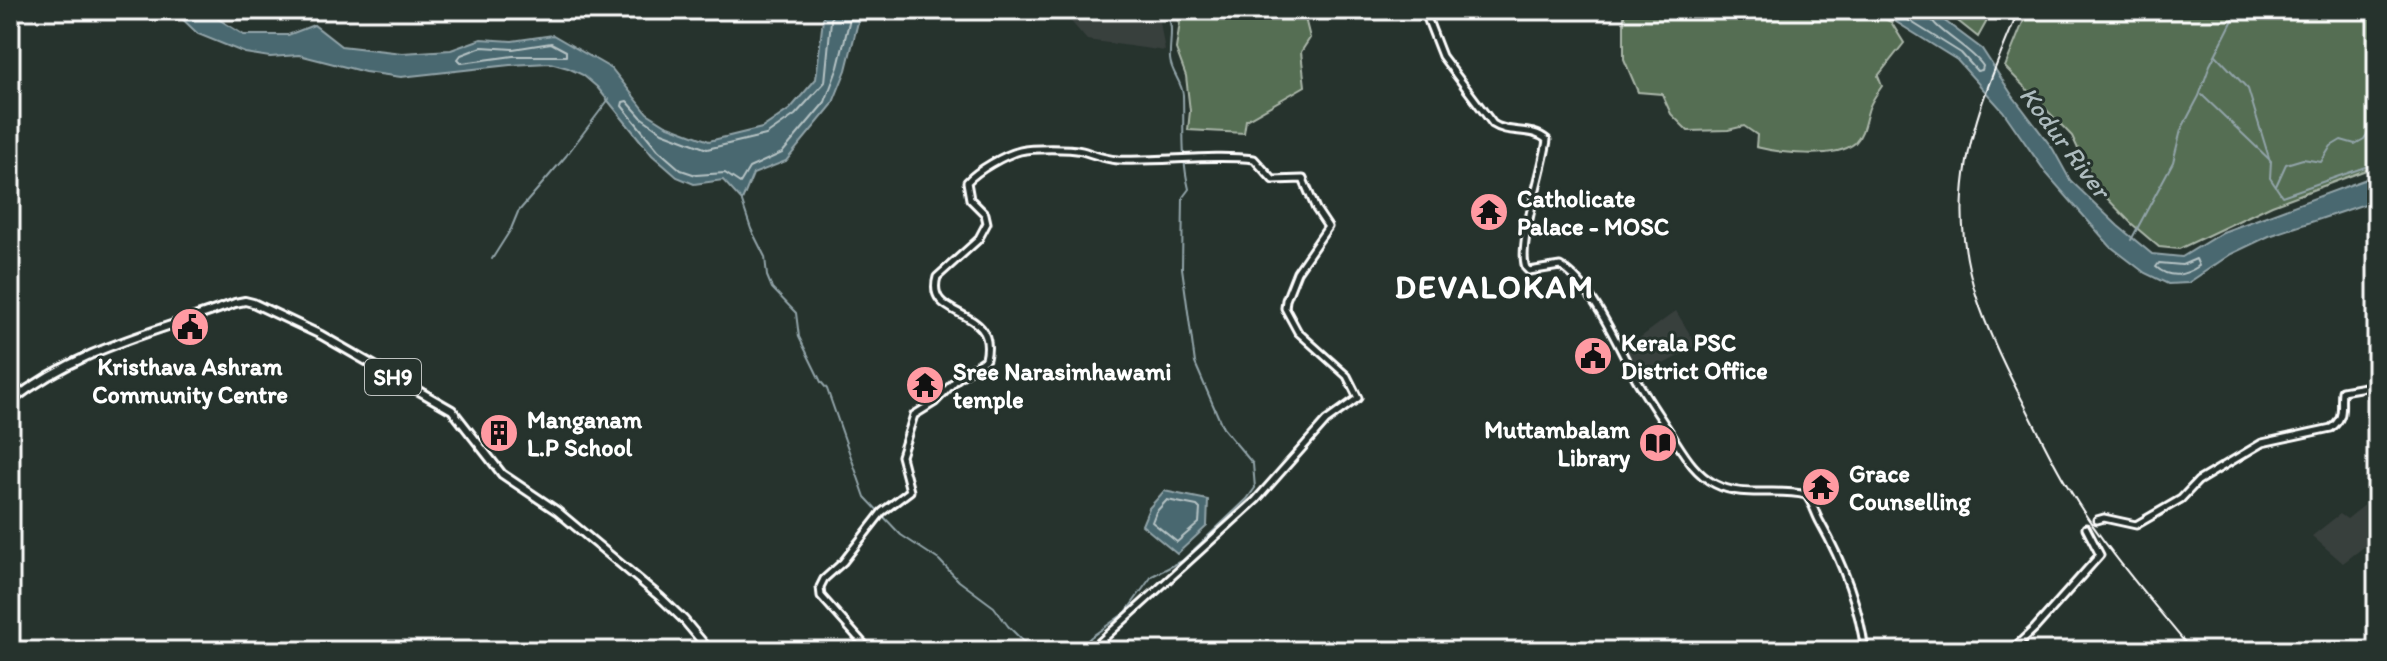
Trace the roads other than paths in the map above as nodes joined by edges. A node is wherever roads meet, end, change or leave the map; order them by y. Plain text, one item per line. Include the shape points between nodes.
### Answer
1 (1424, 10) edge
2 (2377, 385) edge
3 (10, 402) edge
4 (2097, 520) dead end
5 (2086, 528) dead end
6 (710, 651) edge
7 (870, 651) edge
8 (1090, 651) edge
9 (1865, 651) edge
10 (2001, 651) edge

1 - 9 street via 1442,56 1493,124 1531,131 1547,140 1524,245 1526,268 1560,266 1575,279 1699,473 1734,491 1806,495 1846,578
2 - 4 street via 2342,391 2343,411 2331,428 2262,443 2136,525
3 - 6 main road, SH9 via 70,364 131,337 235,303 253,303 321,335 452,410 502,474 557,511 660,597
5 - 10 street via 2100,555 2035,628
7 - 8 street via 821,596 820,587 880,515 910,491 901,456 914,415 986,359 988,347 980,328 968,316 947,308 935,285 987,223 967,193 970,179 1023,150 1080,151 1105,159 1254,159 1273,180 1303,179 1328,227 1297,272 1285,308 1298,332 1347,376 1358,398 1326,421 1256,500

